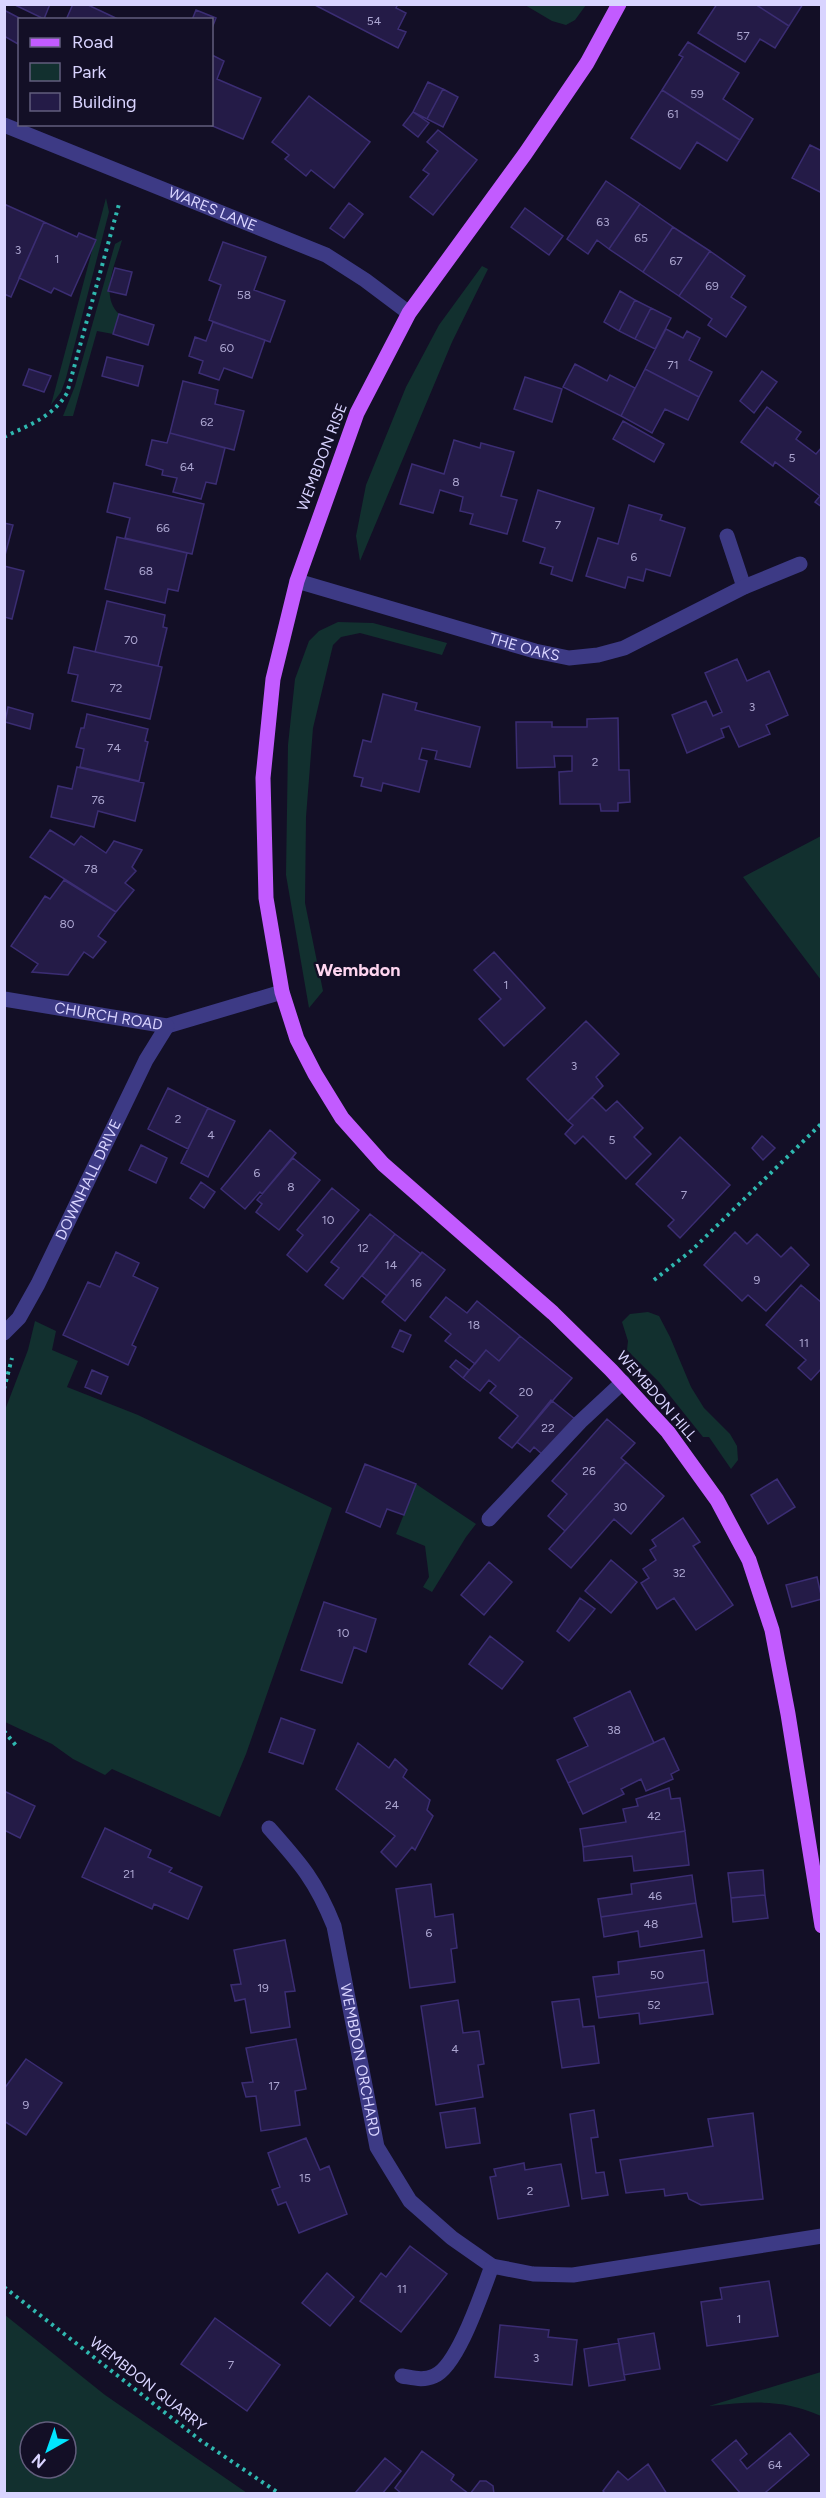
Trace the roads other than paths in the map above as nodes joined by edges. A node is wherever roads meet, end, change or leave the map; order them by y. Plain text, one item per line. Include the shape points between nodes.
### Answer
1 (619, 4) edge
2 (4, 125) edge
3 (409, 313) junction
4 (728, 536) dead end
5 (800, 564) dead end
6 (297, 581) junction
7 (744, 587) junction
8 (282, 992) junction
9 (4, 999) edge
10 (167, 1026) junction
11 (4, 1333) edge
12 (622, 1382) junction
13 (489, 1519) dead end
14 (269, 1828) dead end
15 (822, 1926) edge
16 (822, 2236) edge
17 (492, 2266) junction
18 (402, 2376) dead end

1 - 3 main road, WEMBDON RISE via 587,63
2 - 3 street, WARES LANE via 326,255
3 - 6 main road, WEMBDON RISE via 357,413
4 - 7 street
5 - 7 street, THE OAKS
6 - 7 street, THE OAKS via 569,658 624,648
6 - 8 main road, WEMBDON RISE via 273,679 263,778 266,898
8 - 10 street, CHURCH ROAD
8 - 12 main road, WEMBDON HILL via 297,1039 342,1118 383,1164 553,1313
9 - 10 street, CHURCH ROAD
10 - 11 street, DOWNHALL DRIVE via 146,1060 38,1284 19,1318
12 - 13 street
12 - 15 main road, WEMBDON HILL via 668,1432 717,1500 748,1560 772,1630
14 - 17 street, WEMBDON ORCHARD via 321,1893 334,1926 377,2147 410,2201
16 - 17 street, WEMBDON ORCHARD via 573,2275 533,2274
17 - 18 street via 475,2315 437,2376 420,2380

